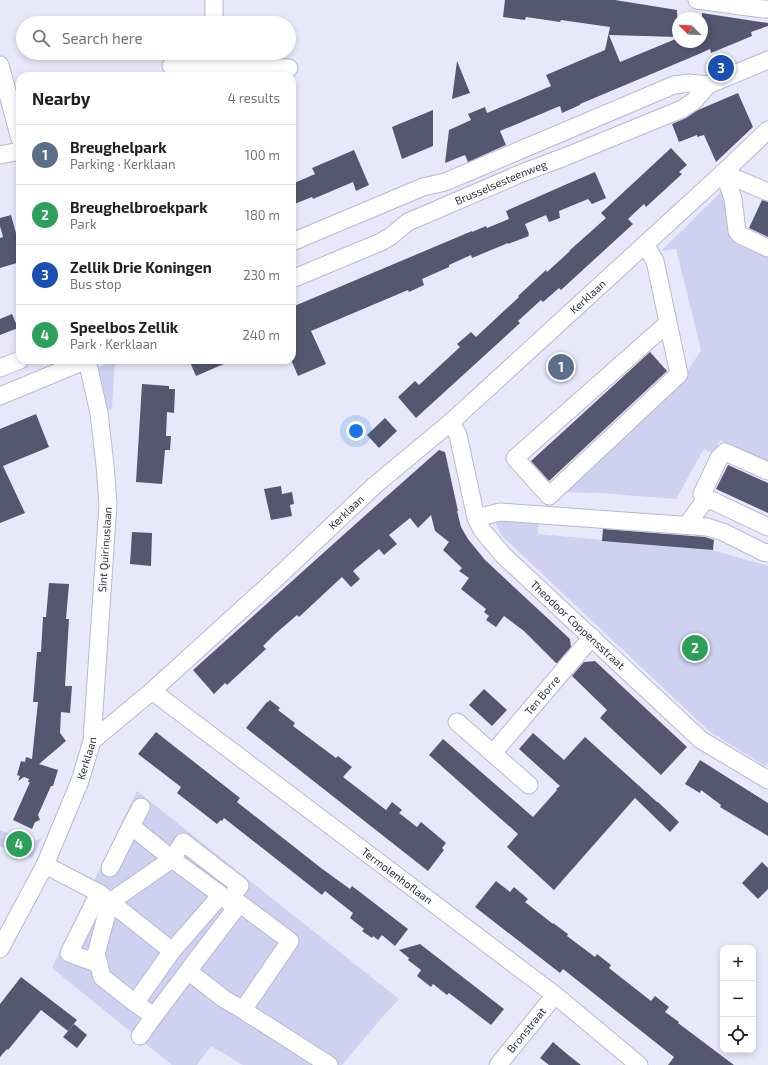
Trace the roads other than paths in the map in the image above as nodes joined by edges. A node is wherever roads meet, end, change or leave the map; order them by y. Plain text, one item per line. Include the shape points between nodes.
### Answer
1 (214, 0) edge
2 (697, 0) edge
3 (768, 9) edge
4 (214, 16) edge
5 (214, 60) edge
6 (768, 60) edge
7 (0, 65) edge
8 (171, 66) dead end
9 (289, 68) dead end
10 (708, 85) junction
11 (16, 124) edge
12 (768, 130) edge
13 (16, 152) edge
14 (0, 155) edge
15 (724, 172) junction
16 (768, 192) edge
17 (296, 240) edge
18 (645, 244) junction
19 (768, 248) edge
20 (296, 277) edge
21 (668, 323) junction
22 (16, 362) edge
23 (77, 364) edge
24 (88, 364) edge
25 (0, 368) edge
26 (0, 396) edge
27 (451, 422) junction
28 (768, 471) edge
29 (705, 500) junction
30 (476, 518) junction
31 (687, 525) junction
32 (768, 527) edge
33 (768, 553) edge
34 (592, 637) junction
35 (152, 692) junction
36 (458, 722) dead end
37 (92, 741) junction
38 (493, 753) junction
39 (768, 780) edge
40 (529, 785) dead end
41 (141, 807) dead end
42 (131, 826) junction
43 (172, 859) junction
44 (44, 865) junction
45 (110, 868) dead end
46 (100, 895) junction
47 (228, 901) junction
48 (0, 949) edge
49 (172, 951) junction
50 (99, 964) junction
51 (188, 971) junction
52 (555, 995) junction
53 (135, 1003) junction
54 (243, 1010) junction
55 (154, 1016) junction
56 (140, 1036) dead end
57 (329, 1065) edge
58 (498, 1065) edge
59 (639, 1065) edge

1 - 4 street
2 - 3 street
5 - 8 street
5 - 9 street
6 - 10 street, Brusselsesteenweg
7 - 11 street
10 - 17 street, Brusselsesteenweg via 674,85 445,182 423,187
10 - 20 street, Brusselsesteenweg via 694,101 682,109 408,222 381,242
12 - 15 street, Kerklaan
13 - 14 street
15 - 16 street
15 - 18 street, Kerklaan
15 - 19 street via 733,199 737,232
18 - 21 street via 655,261
18 - 27 street, Kerklaan
21 - 21 street via 515,458 549,496 679,374
22 - 25 street
23 - 26 street
24 - 37 street, Sint Quirinuslaan via 99,413 108,504
27 - 30 street, Theodoor Coppensstraat via 458,435
27 - 35 street, Kerklaan via 376,485
28 - 29 street via 725,452 719,458 702,494
29 - 31 street
29 - 32 street via 713,501
30 - 31 street via 500,512
30 - 34 street, Theodoor Coppensstraat via 482,530 503,555
31 - 33 street via 723,532
34 - 38 street, Ten Borre
34 - 39 street, Theodoor Coppensstraat via 701,740
35 - 37 street, Kerklaan
35 - 52 street, Termolenhoflaan
36 - 38 street
37 - 44 street, Kerklaan via 80,781
38 - 40 street
41 - 42 street
42 - 43 street
42 - 45 street
43 - 46 street
43 - 47 street via 183,842 240,886
44 - 46 street
44 - 48 street, Kerklaan
46 - 49 street
46 - 50 street via 96,954
46 - 50 street via 69,953
47 - 49 street
47 - 51 street
47 - 54 street via 239,903 290,941
49 - 53 street
50 - 53 street via 102,977
51 - 54 street via 224,999
51 - 55 street
52 - 58 street, Bronstraat
52 - 59 street, Termolenhoflaan
53 - 55 street
54 - 57 street
55 - 56 street

